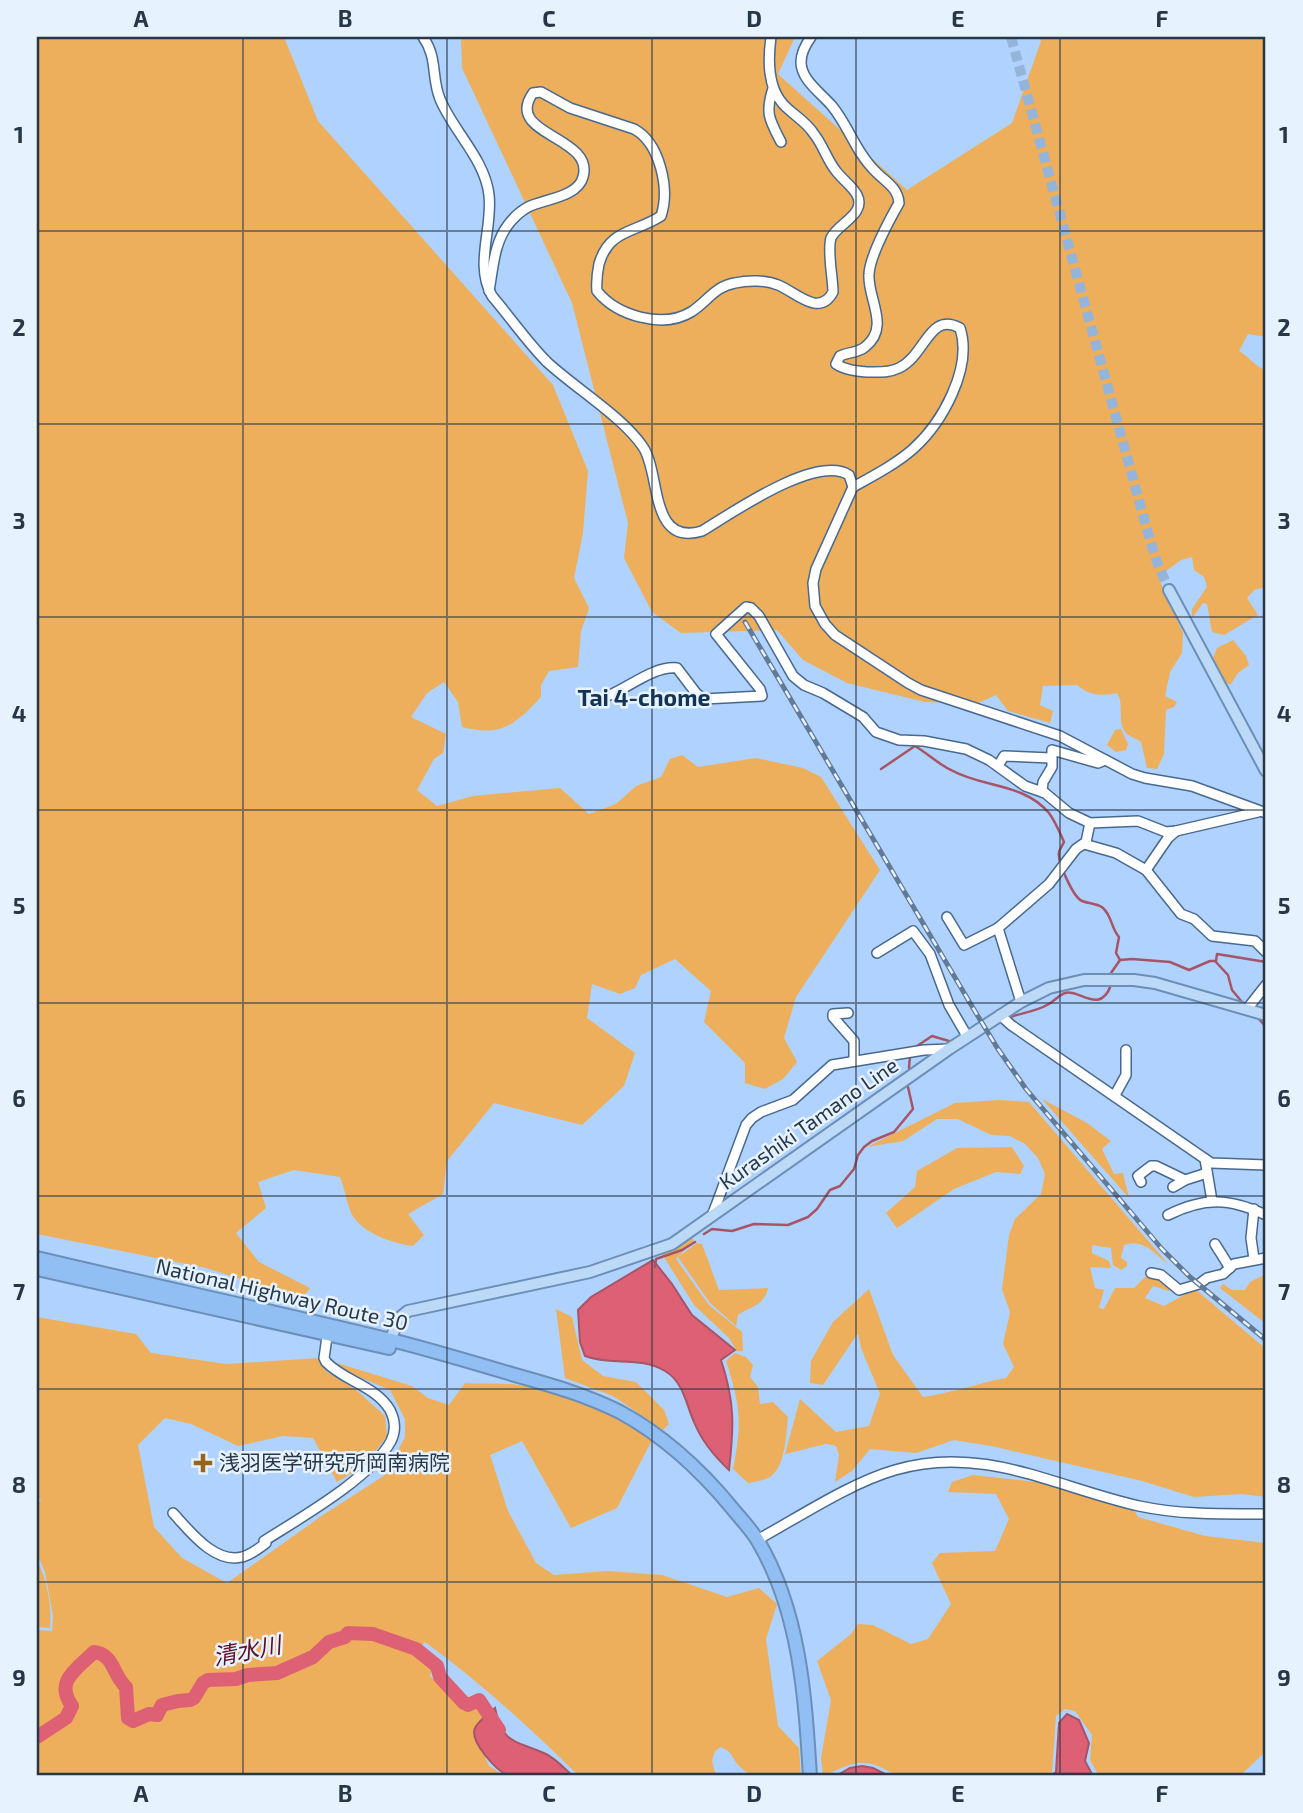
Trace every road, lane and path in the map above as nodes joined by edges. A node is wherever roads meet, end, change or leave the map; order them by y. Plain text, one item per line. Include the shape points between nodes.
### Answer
1 (423, 37) edge
2 (771, 37) edge
3 (811, 37) edge
4 (774, 88) junction
5 (782, 142) dead end
6 (489, 291) junction
7 (853, 487) junction
8 (1169, 590) tunnel mouth
9 (610, 695) dead end
10 (1052, 758) junction
11 (1105, 760) junction
12 (998, 766) junction
13 (1266, 771) edge
14 (1042, 792) junction
15 (1262, 813) edge
16 (1090, 823) junction
17 (1176, 831) junction
18 (1084, 844) junction
19 (1146, 870) junction
20 (947, 917) dead end
21 (998, 928) junction
22 (1266, 952) edge
23 (877, 953) dead end
24 (1266, 985) edge
25 (1021, 1002) junction
26 (1247, 1009) junction
27 (848, 1013) dead end
28 (1000, 1014) junction
29 (1266, 1015) edge
30 (967, 1036) junction
31 (949, 1049) junction
32 (1126, 1050) dead end
33 (854, 1060) junction
34 (1115, 1095) junction
35 (1205, 1159) junction
36 (1266, 1165) edge
37 (1207, 1173) junction
38 (1185, 1180) junction
39 (1141, 1182) dead end
40 (1173, 1187) dead end
41 (1212, 1201) junction
42 (1254, 1209) junction
43 (1168, 1215) dead end
44 (1266, 1215) edge
45 (712, 1217) junction
46 (1215, 1244) dead end
47 (37, 1258) edge
48 (1266, 1258) edge
49 (1254, 1259) junction
50 (1230, 1268) junction
51 (37, 1269) edge
52 (1151, 1273) dead end
53 (328, 1329) junction
54 (389, 1344) junction
55 (173, 1513) dead end
56 (1266, 1514) edge
57 (757, 1540) junction
58 (810, 1774) edge

1 - 6 street via 435,62 439,96 488,187 483,271
2 - 4 street
3 - 7 street via 801,62 806,79 834,108 859,152 895,189 899,203 869,274 878,318 875,333 867,346 840,356 836,364 848,370 881,373 898,369 943,323 960,328 964,342 961,369 942,414 913,449
4 - 5 street via 767,108
4 - 6 street via 783,104 815,134 833,167 857,195 857,211 832,237 833,292 824,302 810,303 778,285 736,282 722,286 688,314 652,320 624,311 599,295 596,275 608,243 661,216 664,184 656,154 644,134 570,108 541,92 529,98 530,119 577,151 584,174 572,190 528,208 508,225 498,242
6 - 7 street via 545,360 642,445 651,463 662,514 675,528 702,531 778,486 813,474 842,471 849,475
7 - 11 street via 813,583 815,606 835,635 921,690 1060,736
8 - 13 main road
9 - 12 street via 670,667 677,668 705,699 762,696 716,634 746,607 759,615 793,676 863,717 876,732 898,740 966,749
10 - 11 street via 1052,750
10 - 12 street via 1004,755
10 - 14 street
11 - 15 street via 1132,774 1192,786
12 - 14 street
14 - 16 street
15 - 17 street
16 - 17 street via 1138,821 1166,832
16 - 18 street
17 - 19 street
18 - 19 street via 1116,853
18 - 21 street via 1049,884
19 - 22 street via 1181,914 1212,936 1255,941
20 - 21 street via 964,945
21 - 25 street
23 - 30 street via 913,931 930,954 949,1005
24 - 26 street
25 - 26 main road, Kurashiki Tamano Line via 1048,988 1117,979 1155,983
25 - 28 main road, Kurashiki Tamano Line
26 - 29 main road, Kurashiki Tamano Line
27 - 33 street via 833,1017 853,1041
28 - 30 main road, Kurashiki Tamano Line
28 - 34 street
30 - 31 main road, Kurashiki Tamano Line
31 - 33 street
31 - 45 main road, Kurashiki Tamano Line
32 - 34 street via 1126,1075
33 - 45 street via 832,1065 793,1100 752,1118
34 - 35 street
35 - 36 street via 1221,1165
35 - 37 street
37 - 38 street
37 - 41 street
38 - 39 street via 1151,1166 1138,1176
38 - 40 street
41 - 42 street
41 - 43 street
42 - 44 street
42 - 49 street
45 - 54 main road, Kurashiki Tamano Line via 672,1244 615,1264 408,1311 398,1319
46 - 50 street
47 - 53 highway, National Highway Route 30
48 - 49 street
49 - 50 street
50 - 52 street via 1179,1290
51 - 53 highway, National Highway Route 30
53 - 54 highway, National Highway Route 30
53 - 55 street via 326,1362 382,1399 390,1410 394,1430 386,1448 346,1486 239,1559 200,1541
54 - 57 highway, National Highway Route 30 via 595,1400 648,1429 689,1460
56 - 57 street via 1153,1508 1007,1467 946,1461 878,1476
57 - 58 highway, National Highway Route 30 via 785,1600 795,1639

